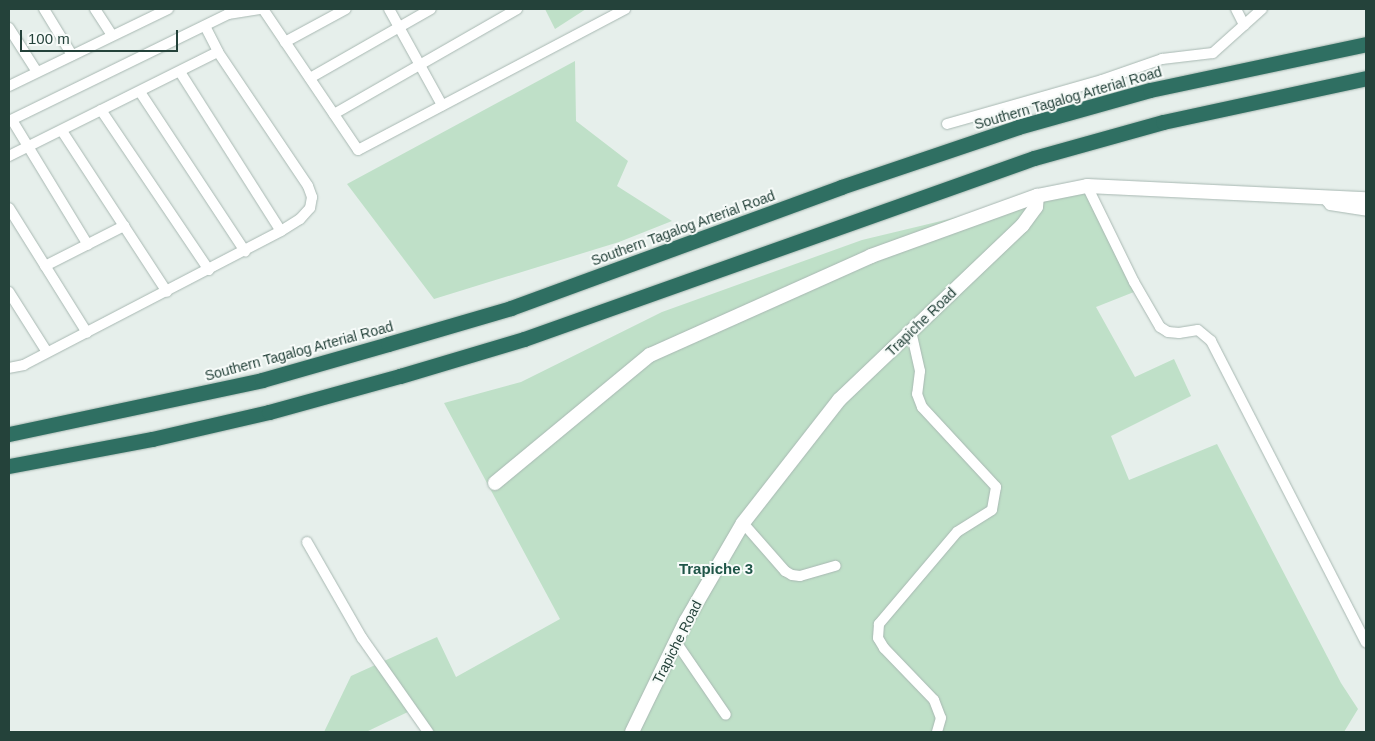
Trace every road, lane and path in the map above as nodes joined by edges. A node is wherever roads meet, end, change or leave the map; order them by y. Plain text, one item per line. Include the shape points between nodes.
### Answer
1 (44, 9) edge
2 (95, 9) edge
3 (168, 9) edge
4 (262, 9) edge
5 (346, 9) edge
6 (389, 9) edge
7 (431, 9) edge
8 (517, 9) edge
9 (625, 9) edge
10 (1236, 9) edge
11 (1262, 9) edge
12 (152, 12) edge
13 (226, 12) edge
14 (608, 12) edge
15 (500, 13) edge
16 (1244, 25) junction
17 (204, 26) junction
18 (400, 26) junction
19 (9, 28) edge
20 (112, 35) junction
21 (286, 42) junction
22 (1366, 44) edge
23 (218, 52) junction
24 (72, 55) junction
25 (422, 64) junction
26 (37, 72) junction
27 (180, 72) junction
28 (310, 78) junction
29 (1366, 78) edge
30 (9, 86) edge
31 (140, 92) junction
32 (442, 105) junction
33 (101, 110) junction
34 (334, 114) junction
35 (10, 120) edge
36 (947, 124) dead end
37 (62, 131) junction
38 (28, 147) junction
39 (9, 156) edge
40 (1088, 186) junction
41 (1037, 196) junction
42 (1324, 198) junction
43 (1366, 199) edge
44 (9, 208) edge
45 (1366, 211) edge
46 (124, 226) junction
47 (281, 231) junction
48 (88, 245) junction
49 (244, 251) junction
50 (45, 266) junction
51 (209, 270) junction
52 (9, 292) edge
53 (167, 292) junction
54 (912, 331) junction
55 (87, 333) junction
56 (47, 352) junction
57 (9, 368) edge
58 (9, 434) edge
59 (9, 466) edge
60 (495, 482) dead end
61 (743, 523) junction
62 (307, 542) dead end
63 (836, 566) dead end
64 (676, 642) junction
65 (1366, 642) edge
66 (726, 715) dead end
67 (428, 732) edge
68 (632, 732) edge
69 (937, 732) edge

1 - 24 street
2 - 20 street
3 - 12 street
4 - 13 street
4 - 21 street
5 - 21 street
6 - 18 street
7 - 18 street
8 - 15 street
9 - 14 street
10 - 16 street
11 - 16 street
12 - 20 street
13 - 17 street
14 - 32 street
15 - 25 street
16 - 36 street via 1213,53 1162,59 1102,80
17 - 23 street
17 - 35 street
18 - 25 street
18 - 28 street
19 - 26 street
20 - 24 street
21 - 28 street
22 - 58 highway, Southern Tagalog Arterial Road via 1150,90 1018,127 841,187 512,308 388,344 262,380
23 - 27 street
23 - 47 street via 308,186 312,197 310,208 300,219
24 - 26 street
25 - 32 street
25 - 34 street
26 - 30 street
27 - 31 street
27 - 47 street
28 - 34 street
29 - 59 highway via 1163,122 1034,158 524,339 400,376 210,426
31 - 33 street
31 - 49 street
32 - 34 street via 358,150
33 - 37 street
33 - 51 street
35 - 38 street
37 - 38 street
37 - 46 street
38 - 39 street
38 - 48 street
40 - 41 street
40 - 42 street
40 - 65 street via 1134,282 1160,327 1179,333 1198,330 1212,341
41 - 54 street, Trapiche Road via 1036,207 1022,226
41 - 60 street via 871,256 650,355
42 - 43 street
42 - 45 street via 1330,205
44 - 50 street
46 - 48 street
46 - 53 street
47 - 49 street
48 - 50 street
49 - 51 street
50 - 55 street
51 - 53 street
52 - 56 street
53 - 55 street
54 - 61 street, Trapiche Road via 839,400
54 - 69 street via 920,371 916,394 922,407 996,487 992,510 957,532 879,624 878,638 884,648 934,700 941,718
55 - 56 street
56 - 57 street via 24,365
61 - 63 street via 792,575 800,576
61 - 64 street, Trapiche Road
62 - 67 street via 362,638
64 - 66 street
64 - 68 street, Trapiche Road

